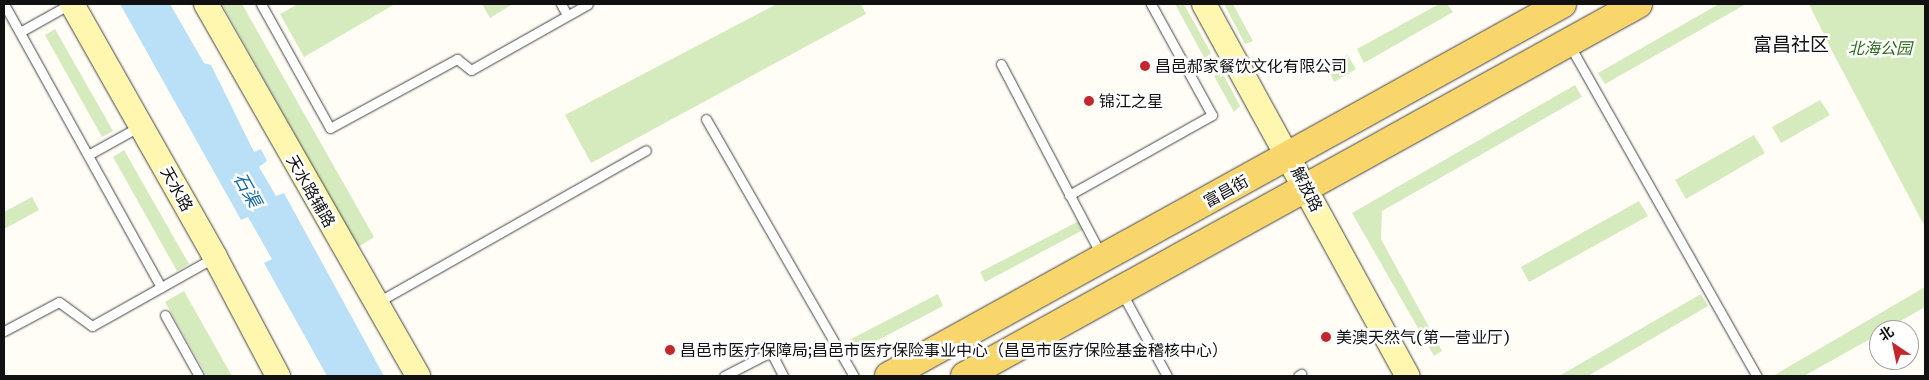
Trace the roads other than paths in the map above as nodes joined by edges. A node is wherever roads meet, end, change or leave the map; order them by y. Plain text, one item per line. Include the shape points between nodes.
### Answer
1 (4, 4) edge
2 (71, 4) edge
3 (206, 4) edge
4 (261, 4) edge
5 (561, 4) edge
6 (588, 4) edge
7 (1152, 4) edge
8 (1204, 4) edge
9 (1562, 4) edge
10 (1638, 4) edge
11 (567, 16) junction
12 (20, 32) junction
13 (1568, 42) junction
14 (1001, 64) dead end
15 (706, 119) dead end
16 (141, 126) junction
17 (646, 150) dead end
18 (88, 155) junction
19 (1290, 156) junction
20 (1306, 189) junction
21 (1069, 195) junction
22 (215, 257) junction
23 (1103, 259) junction
24 (161, 287) junction
25 (1120, 291) junction
26 (376, 303) junction
27 (165, 315) dead end
28 (4, 330) edge
29 (199, 376) edge
30 (278, 376) edge
31 (418, 376) edge
32 (724, 376) edge
33 (783, 376) edge
34 (854, 376) edge
35 (889, 376) edge
36 (965, 376) edge
37 (1167, 376) edge
38 (1408, 376) edge
39 (1757, 376) edge

1 - 12 lane
2 - 12 lane
2 - 16 street, 天水路
3 - 26 street, 天水路辅路
4 - 11 lane via 330,128 458,59 472,70
5 - 11 lane
6 - 11 lane
7 - 21 lane via 1212,115
8 - 19 street, 解放路
9 - 19 main road, 富昌街
10 - 13 main road
12 - 18 lane
13 - 20 main road
13 - 39 lane
14 - 21 lane
15 - 34 lane
16 - 18 lane
16 - 22 street, 天水路
17 - 26 lane
18 - 24 lane
19 - 20 street, 解放路
19 - 23 main road, 富昌街
20 - 25 main road
20 - 38 street, 解放路
21 - 23 lane
22 - 24 lane
22 - 30 street, 天水路
23 - 35 main road, 富昌街
24 - 28 lane via 92,326 58,302
25 - 36 main road
25 - 37 lane
26 - 31 street, 天水路辅路
27 - 29 lane
32 - 33 lane via 770,352

